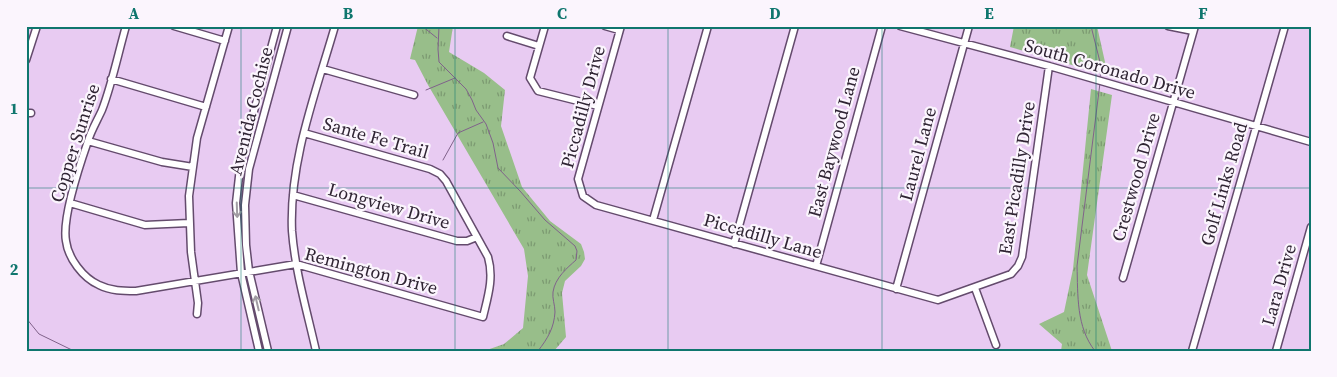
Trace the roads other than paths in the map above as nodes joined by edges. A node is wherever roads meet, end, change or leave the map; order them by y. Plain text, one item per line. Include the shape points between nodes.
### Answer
1 (37, 26) edge
2 (126, 26) edge
3 (174, 26) edge
4 (229, 26) edge
5 (277, 26) edge
6 (288, 26) edge
7 (335, 26) edge
8 (545, 26) edge
9 (605, 26) edge
10 (708, 26) edge
11 (795, 26) edge
12 (882, 26) edge
13 (900, 26) edge
14 (969, 26) edge
15 (1168, 26) edge
16 (1284, 26) edge
17 (620, 28) edge
18 (1194, 29) edge
19 (26, 32) edge
20 (35, 35) junction
21 (508, 36) dead end
22 (225, 41) junction
23 (964, 43) junction
24 (539, 46) junction
25 (26, 60) edge
26 (1049, 66) junction
27 (323, 68) junction
28 (111, 79) junction
29 (414, 95) dead end
30 (1173, 103) junction
31 (598, 106) junction
32 (206, 107) junction
33 (1256, 125) junction
34 (304, 133) junction
35 (88, 141) junction
36 (1311, 142) edge
37 (193, 167) junction
38 (293, 194) junction
39 (583, 196) joint
40 (70, 203) junction
41 (653, 220) junction
42 (189, 223) junction
43 (1311, 227) edge
44 (477, 238) junction
45 (734, 244) junction
46 (296, 264) junction
47 (816, 266) junction
48 (249, 271) junction
49 (241, 273) junction
50 (1123, 278) dead end
51 (194, 280) junction
52 (975, 288) junction
53 (896, 289) junction
54 (938, 300) joint
55 (197, 314) dead end
56 (996, 345) dead end
57 (259, 351) edge
58 (268, 351) edge
59 (316, 351) edge
60 (1192, 351) edge
61 (1276, 351) edge

1 - 20 street
2 - 28 street, Copper Sunrise
3 - 22 street
4 - 22 street
5 -> 49 street, Avenida Cochise via 241,159 236,202
6 - 48 street, Avenida Cochise via 249,169 246,205
7 - 27 street
8 - 24 street
9 - 17 street
10 - 41 street
11 - 45 street
12 - 47 street, East Baywood Lane
13 - 23 street, South Coronado Drive
14 - 23 street, Laurel Lane
15 - 18 street
16 - 33 street, Golf Links Road
17 - 31 street, Piccadilly Drive
18 - 30 street, Crestwood Drive
19 - 20 street
20 - 25 street
21 - 24 street
22 - 32 street
23 - 26 street, South Coronado Drive
23 - 53 street, Laurel Lane
24 - 31 street via 530,78 538,91
26 - 30 street, South Coronado Drive
26 - 52 street, East Picadilly Drive via 1022,257 1011,274
27 - 29 street
27 - 34 street
28 - 32 street
28 - 35 street, Copper Sunrise
30 - 33 street, South Coronado Drive
30 - 50 street, Crestwood Drive
31 - 39 street, Piccadilly Drive via 578,179
32 - 37 street
33 - 36 street, South Coronado Drive
33 - 60 street, Golf Links Road
34 - 38 street
34 - 44 street, Sante Fe Trail via 440,174
35 - 37 street via 162,162
35 - 40 street, Copper Sunrise
37 - 42 street
38 - 44 street, Longview Drive via 457,241
38 - 46 street via 292,231
39 - 41 street, Piccadilly Lane via 596,205
40 - 42 street via 145,225
40 - 51 street, Copper Sunrise via 65,227 71,258 98,285 117,291 136,291
41 - 45 street, Piccadilly Lane
42 - 51 street
43 - 61 street, Lara Drive
44 - 46 street, Remington Drive via 492,270 483,317
45 - 47 street, Piccadilly Lane
46 - 48 street, Remington Drive
46 - 59 street
47 - 53 street, Piccadilly Lane
48 - 49 street, Copper Sunrise
58 -> 48 street, Avenida Cochise
49 - 51 street, Copper Sunrise
49 - 57 street, Avenida Cochise
51 - 55 street
52 - 54 street, East Picadilly Drive
52 - 56 street
53 - 54 street, Piccadilly Lane

